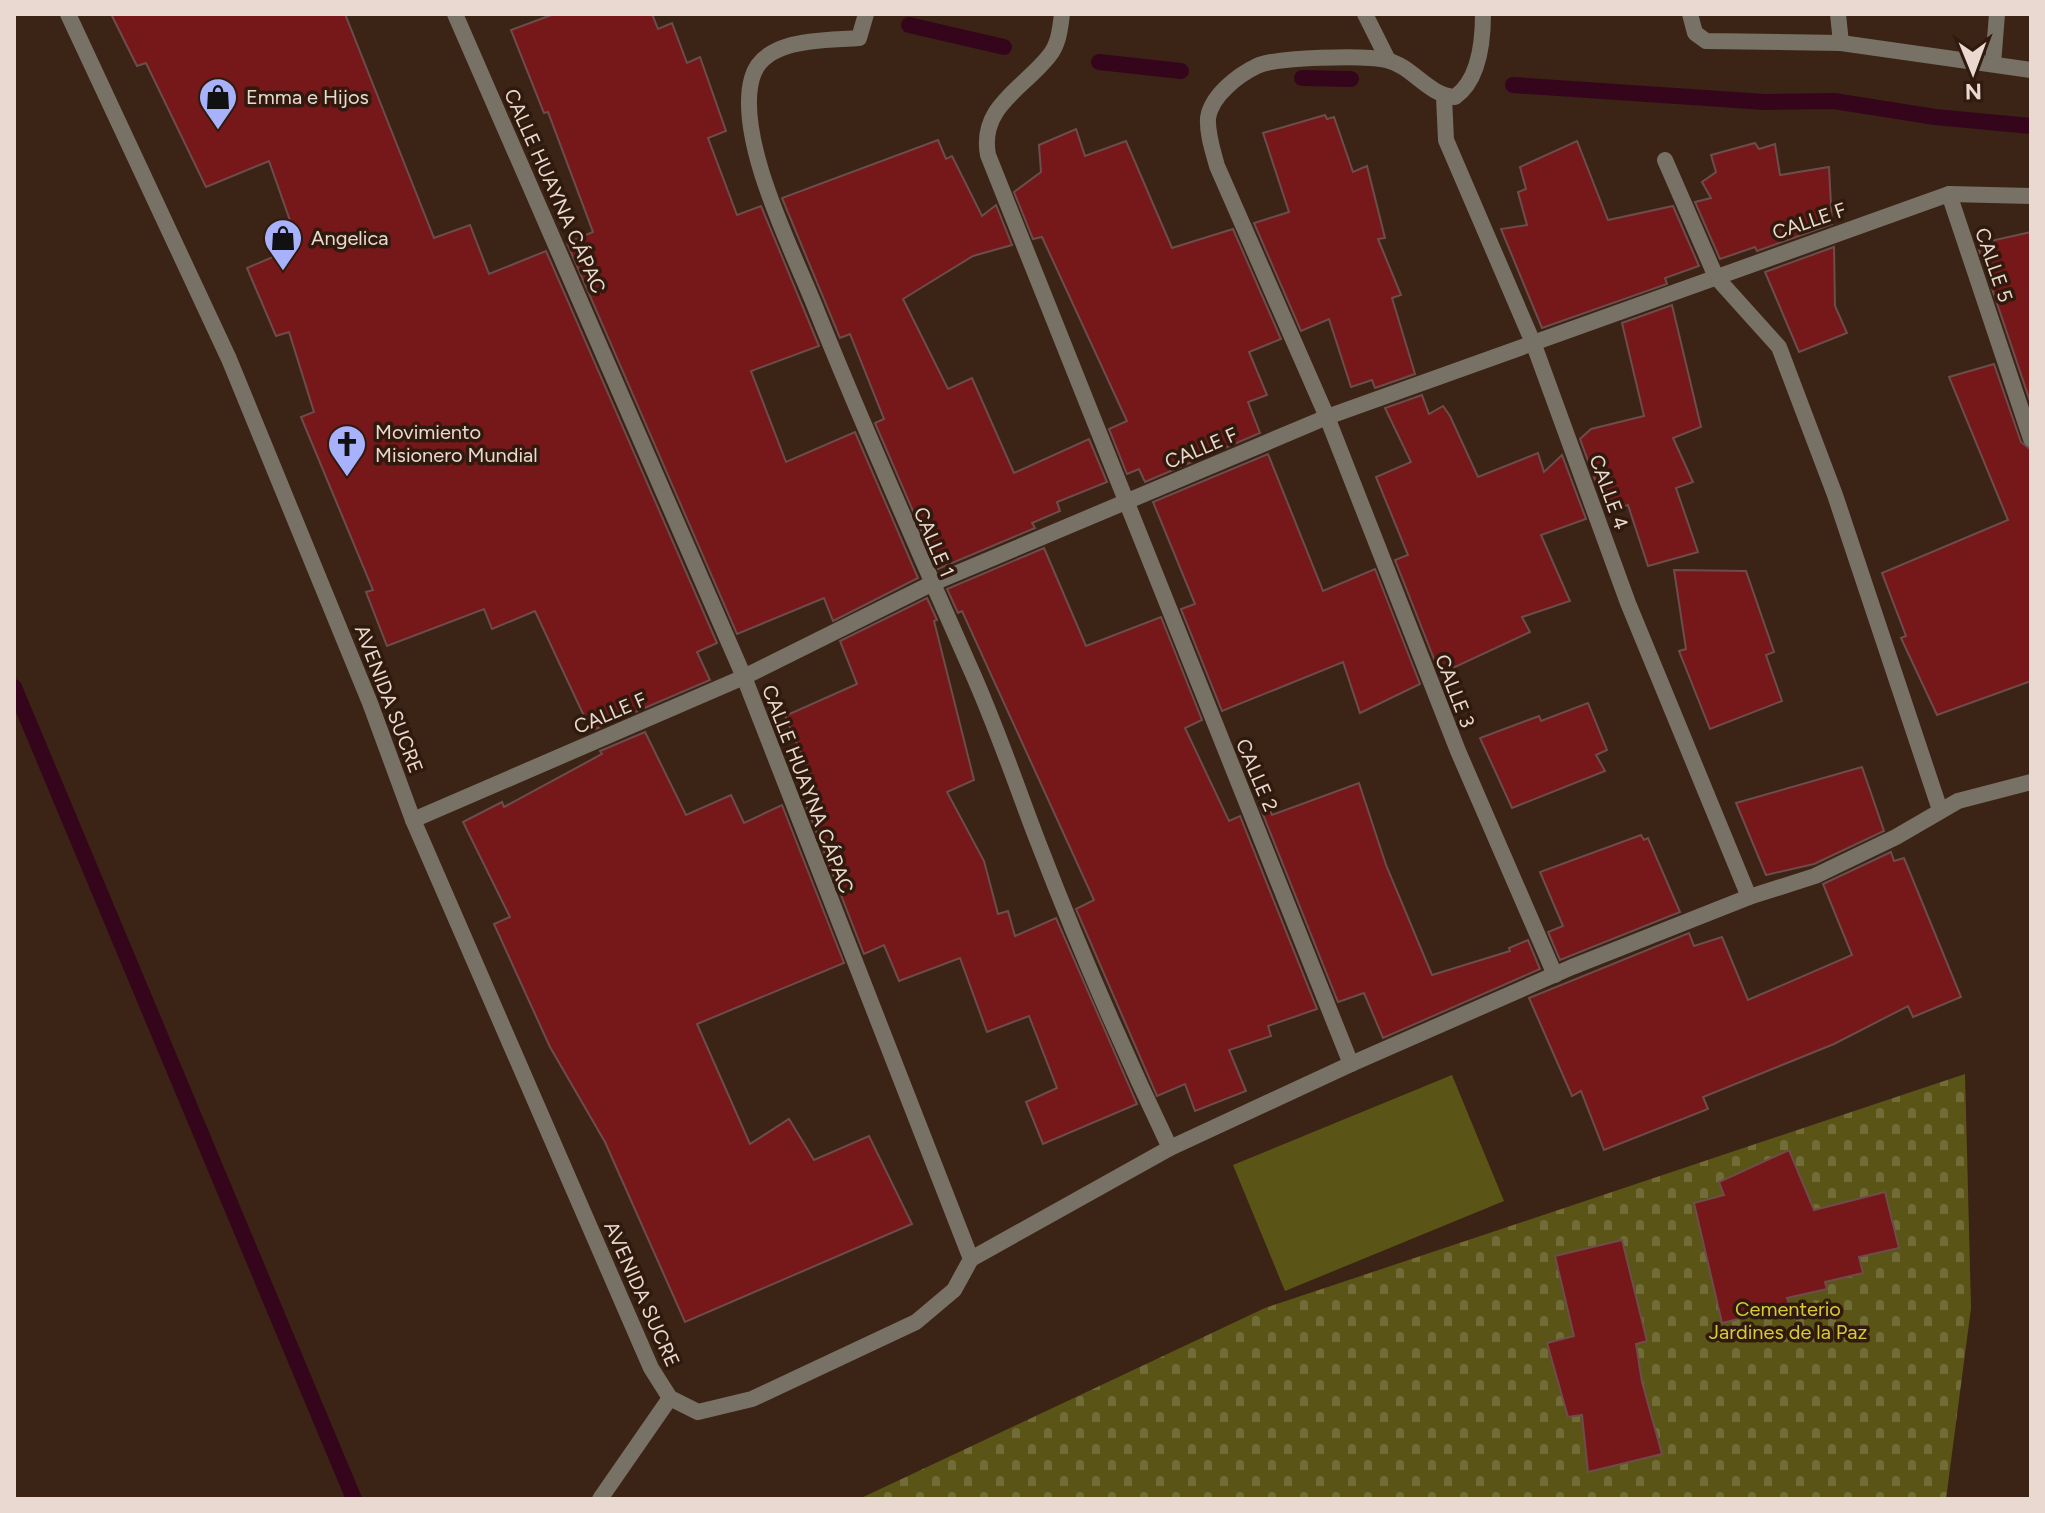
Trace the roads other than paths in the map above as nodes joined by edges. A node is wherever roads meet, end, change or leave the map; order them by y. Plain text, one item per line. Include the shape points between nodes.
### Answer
1 (68, 14) edge
2 (455, 14) edge
3 (866, 14) edge
4 (1062, 14) edge
5 (1365, 14) edge
6 (1483, 14) edge
7 (1690, 14) edge
8 (1838, 14) edge
9 (1997, 14) edge
10 (1841, 43) junction
11 (1388, 60) junction
12 (1993, 64) junction
13 (2031, 70) edge
14 (1444, 97) junction
15 (1665, 160) dead end
16 (1949, 194) junction
17 (2031, 196) edge
18 (1716, 277) junction
19 (1534, 345) junction
20 (1327, 417) junction
21 (2031, 439) edge
22 (1124, 502) junction
23 (931, 584) junction
24 (744, 677) junction
25 (2031, 782) edge
26 (1940, 810) junction
27 (413, 820) junction
28 (1749, 897) junction
29 (1555, 975) junction
30 (1351, 1064) junction
31 (1170, 1148) junction
32 (971, 1259) junction
33 (670, 1398) junction
34 (600, 1499) edge

1 - 27 street, AVENIDA SUCRE via 229,359
2 - 24 street, CALLE HUAYNA CÁPAC
3 - 23 street, CALLE 1 via 859,38 799,43 764,57 753,75 748,110 764,180
4 - 22 street, CALLE 2 via 1058,42 993,112 985,139
5 - 11 street
6 - 14 street via 1483,37 1468,82 1455,97
7 - 10 street via 1695,33 1706,41
8 - 10 street
9 - 12 street
10 - 12 street
11 - 14 street
11 - 20 street, CALLE 3 via 1311,59 1257,66 1221,90 1208,117 1217,166
12 - 13 street
14 - 19 street, CALLE 4 via 1446,140
15 - 18 street
16 - 17 street, CALLE F
16 - 18 street, CALLE F
16 - 21 street, CALLE 5
18 - 19 street, CALLE F
18 - 26 street via 1779,347 1835,495
19 - 20 street, CALLE F
19 - 28 street, CALLE 4 via 1633,618
20 - 22 street, CALLE F
20 - 29 street, CALLE 3 via 1458,751
22 - 23 street, CALLE F
22 - 30 street, CALLE 2
23 - 24 street, CALLE F
23 - 31 street, CALLE 1
24 - 27 street, CALLE F
24 - 32 street, CALLE HUAYNA CÁPAC
25 - 26 street
26 - 28 street via 1815,876
27 - 33 street, AVENIDA SUCRE via 651,1368
28 - 29 street
29 - 30 street
30 - 31 street
31 - 32 street
32 - 33 street via 954,1290 916,1322 752,1399 698,1412
33 - 34 street

